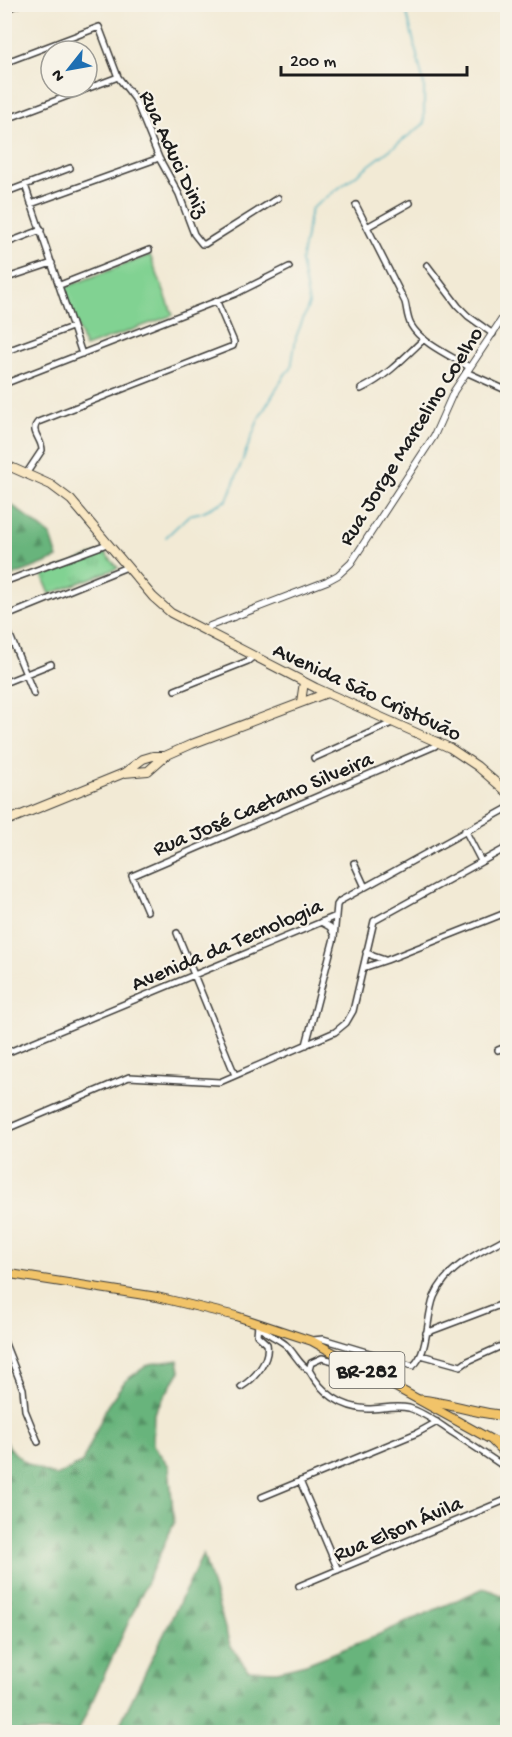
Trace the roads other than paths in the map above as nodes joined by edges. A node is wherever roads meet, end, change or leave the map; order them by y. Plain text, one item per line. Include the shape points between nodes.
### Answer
1 (19, 4) edge
2 (4, 10) edge
3 (4, 63) edge
4 (118, 77) junction
5 (4, 120) edge
6 (159, 158) junction
7 (70, 168) dead end
8 (26, 184) junction
9 (4, 193) edge
10 (278, 198) dead end
11 (31, 204) junction
12 (410, 204) dead end
13 (356, 205) dead end
14 (367, 227) junction
15 (40, 230) junction
16 (4, 244) edge
17 (149, 250) dead end
18 (52, 262) junction
19 (427, 265) dead end
20 (289, 267) dead end
21 (4, 279) edge
22 (60, 285) junction
23 (217, 302) junction
24 (507, 310) edge
25 (72, 327) junction
26 (493, 334) junction
27 (424, 339) junction
28 (4, 352) edge
29 (82, 354) junction
30 (467, 369) junction
31 (4, 384) edge
32 (361, 389) dead end
33 (507, 391) edge
34 (4, 464) edge
35 (26, 474) junction
36 (107, 544) junction
37 (127, 567) junction
38 (4, 582) edge
39 (4, 619) edge
40 (205, 631) junction
41 (254, 656) junction
42 (51, 664) dead end
43 (26, 674) junction
44 (304, 682) junction
45 (4, 683) edge
46 (175, 690) dead end
47 (327, 693) junction
48 (34, 694) dead end
49 (301, 702) junction
50 (394, 722) junction
51 (438, 741) junction
52 (153, 756) junction
53 (165, 756) junction
54 (314, 758) dead end
55 (137, 762) junction
56 (157, 764) junction
57 (140, 772) junction
58 (124, 773) junction
59 (507, 793) edge
60 (507, 808) edge
61 (4, 822) edge
62 (465, 830) junction
63 (507, 847) edge
64 (481, 861) junction
65 (354, 863) dead end
66 (365, 887) junction
67 (147, 911) dead end
68 (507, 912) edge
69 (333, 917) junction
70 (321, 922) junction
71 (177, 933) dead end
72 (333, 935) junction
73 (366, 952) junction
74 (387, 960) junction
75 (363, 968) junction
76 (194, 975) junction
77 (306, 1045) junction
78 (507, 1046) edge
79 (498, 1050) dead end
80 (4, 1054) edge
81 (235, 1076) junction
82 (4, 1130) edge
83 (507, 1237) edge
84 (4, 1273) edge
85 (507, 1302) edge
86 (258, 1323) junction
87 (426, 1333) junction
88 (4, 1341) edge
89 (312, 1341) junction
90 (507, 1343) edge
91 (422, 1355) junction
92 (359, 1365) junction
93 (309, 1370) junction
94 (241, 1387) dead end
95 (421, 1400) junction
96 (507, 1416) edge
97 (437, 1422) junction
98 (493, 1441) junction
99 (38, 1442) dead end
100 (507, 1449) edge
101 (507, 1456) edge
102 (507, 1470) edge
103 (300, 1481) junction
104 (262, 1497) dead end
105 (507, 1499) edge
106 (338, 1570) junction
107 (299, 1586) dead end

1 - 2 street
3 - 4 street, Rua Aduci Diniz via 99,27
4 - 5 street
4 - 6 street, Rua Aduci Diniz via 135,99
6 - 10 street, Rua Aduci Diniz via 201,244
6 - 11 street
7 - 8 street
8 - 9 street
8 - 11 street
11 - 15 street
12 - 14 street
13 - 14 street
14 - 27 street via 405,302 410,322
15 - 16 street
15 - 18 street
17 - 22 street
18 - 21 street
18 - 22 street
19 - 26 street via 458,306
20 - 23 street
22 - 25 street
23 - 29 street
23 - 35 street via 233,346 38,422 34,430 42,450
24 - 26 street, Rua Jorge Marcelino Coelho
25 - 28 street
25 - 29 street
26 - 30 street, Rua Jorge Marcelino Coelho
27 - 30 street
27 - 32 street via 377,381
29 - 31 street
30 - 33 street
30 - 40 street, Rua Jorge Marcelino Coelho via 434,436 345,569 327,581
34 - 35 main road, Avenida São Cristóvão
35 - 36 main road, Avenida São Cristóvão via 71,500
36 - 37 main road, Avenida São Cristóvão
36 - 38 street
37 - 39 street
37 - 40 main road, Avenida São Cristóvão via 171,613
39 - 43 street
40 - 41 main road, Avenida São Cristóvão
41 - 44 main road, Avenida São Cristóvão
41 - 46 street
42 - 43 street
43 - 45 street
43 - 48 street
44 - 47 main road, Avenida São Cristóvão
44 - 49 main road
47 - 49 main road
47 - 50 main road, Avenida São Cristóvão
49 - 53 main road
50 - 51 main road, Avenida São Cristóvão
50 - 54 street
51 - 59 main road, Avenida São Cristóvão via 477,766
51 - 67 street, Rua José Caetano Silveira via 435,746 132,876
52 - 53 main road
52 - 55 main road
52 - 56 main road
53 - 56 main road
55 - 57 main road
55 - 58 main road
56 - 57 main road
57 - 58 main road
58 - 61 main road
60 - 62 street, Avenida da Tecnologia
62 - 64 street
62 - 66 street, Avenida da Tecnologia
63 - 64 street
64 - 73 street via 375,920
65 - 66 street
66 - 69 street, Avenida da Tecnologia via 338,903
68 - 74 street
69 - 70 street, Avenida da Tecnologia
69 - 72 street
70 - 72 street via 330,927
70 - 76 street, Avenida da Tecnologia
71 - 76 street
72 - 77 street
73 - 74 street
73 - 75 street
74 - 75 street
75 - 77 street via 353,1011 346,1023
76 - 80 street, Avenida da Tecnologia
76 - 81 street
77 - 81 street
78 - 79 street
81 - 82 street via 220,1082 129,1077
83 - 87 street via 471,1256 443,1282 434,1299
84 - 86 highway, BR-282 via 157,1297
85 - 87 street
86 - 89 highway, BR-282
86 - 93 street
86 - 94 street via 257,1335 267,1344 268,1357
87 - 91 street
88 - 99 street
89 - 91 street via 323,1339 409,1366 415,1365
89 - 92 highway, BR-282
90 - 91 street via 461,1366
92 - 93 street via 352,1367 322,1358 311,1363
92 - 95 highway, BR-282
93 - 97 street via 318,1385 343,1404 368,1409 408,1408
95 - 96 highway
95 - 98 highway, BR-282
97 - 102 street
97 - 103 street
98 - 100 highway, BR-282
98 - 101 highway
103 - 104 street
103 - 106 street
105 - 106 street, Rua Elson Ávila
106 - 107 street, Rua Elson Ávila

